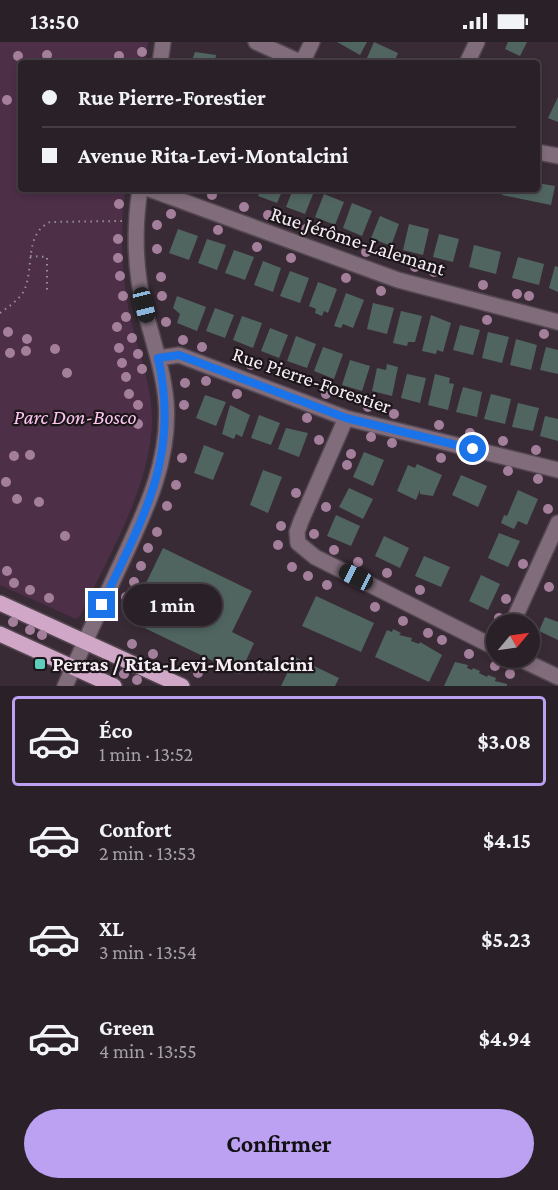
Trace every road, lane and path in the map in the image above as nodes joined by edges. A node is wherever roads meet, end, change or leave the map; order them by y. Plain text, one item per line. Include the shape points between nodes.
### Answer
1 (163, 42) edge
2 (256, 42) edge
3 (312, 42) edge
4 (477, 42) edge
5 (160, 60) edge
6 (295, 60) edge
7 (303, 60) edge
8 (468, 60) edge
9 (540, 153) edge
10 (558, 156) edge
11 (140, 192) edge
12 (157, 192) edge
13 (137, 220) junction
14 (30, 256) junction
15 (47, 290) dead end
16 (0, 313) edge
17 (558, 322) edge
18 (158, 358) junction
19 (346, 418) junction
20 (558, 470) edge
21 (558, 523) edge
22 (0, 603) edge
23 (517, 614) edge
24 (0, 634) edge
25 (84, 642) junction
26 (486, 643) edge
27 (73, 668) junction
28 (540, 668) edge
29 (558, 676) edge
30 (65, 686) edge
31 (114, 686) edge
32 (182, 686) edge

1 - 5 street
2 - 6 street
3 - 7 street
4 - 8 street
9 - 10 street
11 - 13 street
12 - 17 street, Rue Jérôme-Lalemant via 398,280
13 - 14 path via 50,222 43,225
13 - 18 street via 141,291
14 - 15 path via 47,257
14 - 16 path via 22,294
18 - 19 street, Rue Pierre-Forestier via 179,355
18 - 25 street via 167,418 161,466 141,520
19 - 20 street, Rue Pierre-Forestier
19 - 26 street via 301,521 298,543 315,557
21 - 23 street
22 - 25 main road
24 - 27 main road
25 - 27 street
25 - 32 main road
27 - 30 street
27 - 31 main road
28 - 29 street

